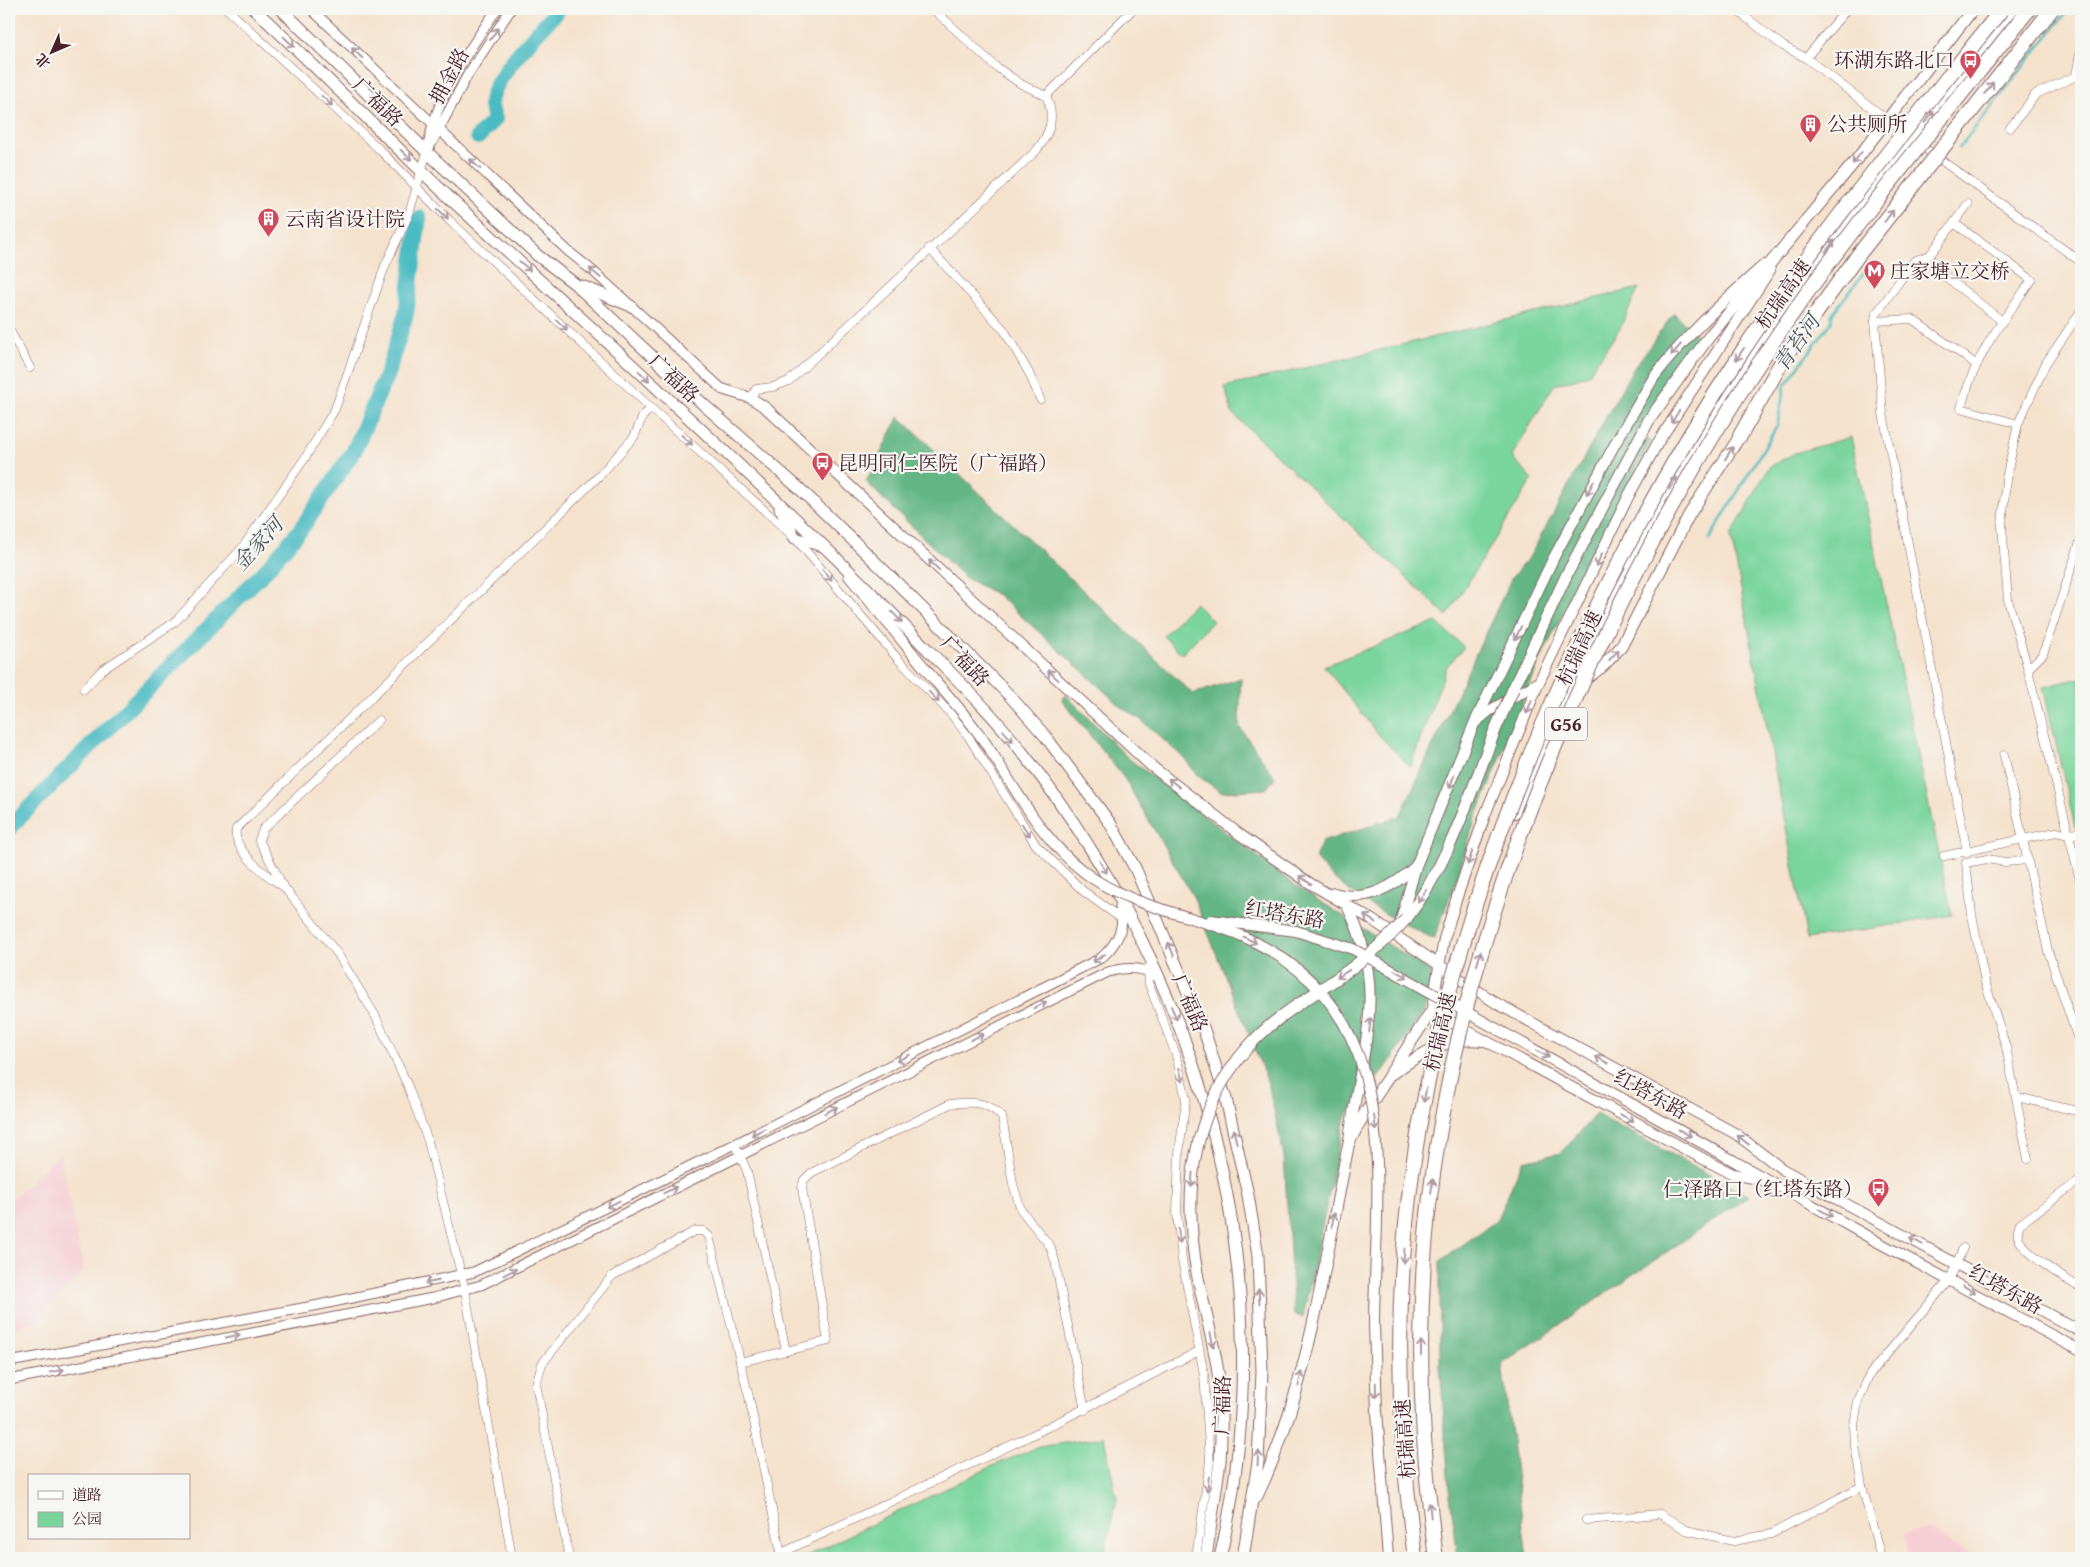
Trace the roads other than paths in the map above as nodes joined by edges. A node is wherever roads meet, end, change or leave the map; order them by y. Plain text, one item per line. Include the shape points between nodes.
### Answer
1 (227, 9) edge
2 (254, 9) edge
3 (281, 9) edge
4 (311, 9) edge
5 (497, 9) edge
6 (511, 9) edge
7 (933, 9) edge
8 (1133, 9) edge
9 (1735, 9) edge
10 (1847, 9) edge
11 (1973, 9) edge
12 (2002, 9) edge
13 (2014, 9) edge
14 (2029, 9) edge
15 (2052, 9) edge
16 (2081, 48) edge
17 (1806, 58) junction
18 (2078, 78) edge
19 (1046, 96) junction
20 (1887, 120) junction
21 (432, 123) junction
22 (2010, 128) dead end
23 (440, 130) junction
24 (1912, 139) junction
25 (427, 152) junction
26 (422, 170) junction
27 (416, 188) junction
28 (1968, 204) dead end
29 (1954, 223) junction
30 (1787, 244) junction
31 (929, 248) junction
32 (1922, 258) junction
33 (2081, 262) edge
34 (575, 284) junction
35 (631, 306) junction
36 (2081, 311) edge
37 (2002, 321) junction
38 (1875, 322) junction
39 (9, 329) edge
40 (1976, 365) junction
41 (30, 368) dead end
42 (722, 389) joint
43 (751, 398) junction
44 (1040, 398) dead end
45 (651, 408) junction
46 (2018, 424) junction
47 (1740, 436) joint
48 (775, 498) junction
49 (795, 538) junction
50 (2081, 538) edge
51 (824, 546) junction
52 (2028, 669) junction
53 (1539, 682) junction
54 (84, 689) dead end
55 (1562, 696) junction
56 (379, 720) dead end
57 (1474, 724) junction
58 (2004, 755) dead end
59 (2081, 832) edge
60 (2070, 835) junction
61 (2024, 839) junction
62 (1967, 852) junction
63 (1944, 856) dead end
64 (2028, 860) junction
65 (1416, 866) junction
66 (2081, 884) edge
67 (283, 886) junction
68 (1321, 889) junction
69 (1117, 893) junction
70 (1346, 905) junction
71 (1188, 917) junction
72 (1122, 918) junction
73 (1396, 936) junction
74 (1145, 946) junction
75 (1439, 964) junction
76 (1148, 971) junction
77 (1455, 975) junction
78 (1160, 979) junction
79 (1430, 1011) junction
80 (990, 1014) junction
81 (996, 1027) junction
82 (1494, 1044) junction
83 (2081, 1048) edge
84 (1391, 1074) junction
85 (2018, 1097) junction
86 (800, 1110) junction
87 (2081, 1112) edge
88 (806, 1122) junction
89 (1348, 1142) junction
90 (735, 1144) junction
91 (741, 1156) junction
92 (2028, 1159) dead end
93 (2081, 1179) edge
94 (1768, 1181) junction
95 (1962, 1248) dead end
96 (1956, 1264) junction
97 (461, 1276) junction
98 (1950, 1278) junction
99 (2081, 1288) edge
100 (465, 1290) junction
101 (200, 1326) junction
102 (2081, 1332) edge
103 (204, 1342) junction
104 (2081, 1350) edge
105 (786, 1351) junction
106 (1200, 1351) junction
107 (9, 1362) edge
108 (740, 1362) junction
109 (9, 1380) edge
110 (1086, 1410) junction
111 (1862, 1486) junction
112 (1253, 1503) junction
113 (1586, 1520) dead end
114 (781, 1554) junction
115 (512, 1558) edge
116 (569, 1558) edge
117 (771, 1558) edge
118 (1196, 1558) edge
119 (1206, 1558) edge
120 (1220, 1558) edge
121 (1243, 1558) edge
122 (1388, 1558) edge
123 (1415, 1558) edge
124 (1436, 1558) edge
125 (1882, 1558) edge

1 -> 27 street
2 -> 26 main road, 广福路
3 - 25 main road, 广福路
21 -> 4 street
5 - 21 street, 拥金路 via 458,69
23 -> 6 street, 拥金路 via 467,76
7 - 19 street via 995,66
8 - 19 street
9 - 17 street via 1783,46
10 - 17 street
11 - 20 main road
12 -> 123 highway, 杭瑞高速 / G56, bridge via 1814,249 1696,424 1653,499 1590,622 1545,721 1500,833 1447,998 1428,1080 1410,1186 1402,1283 1400,1380 1404,1460
24 -> 13 main road
124 -> 14 highway, 杭瑞高速 / G56, bridge via 1425,1458 1421,1370 1423,1284 1431,1189 1445,1103 1467,1003 1492,916 1529,816 1567,721 1624,598 1734,402 1836,254
47 -> 15 highway, bridge via 1785,356 1859,254
16 - 18 street
17 - 20 street
18 - 22 street via 2036,94
19 - 31 street via 1052,112 1047,138
20 - 24 street
20 -> 30 main road
21 - 23 street
21 - 25 street, 拥金路
23 - 25 street, 拥金路
35 -> 23 street
24 - 33 street
55 -> 24 main road via 1644,534 1738,376 1801,283
25 - 26 street
25 - 34 main road, 广福路 via 537,255
26 - 27 street
26 -> 48 main road, 广福路
27 -> 45 street
27 - 54 street via 409,214 385,266 336,409 305,458 242,548 175,622 102,670
28 - 29 street
29 - 32 street via 1930,255
29 - 37 street via 2032,280
30 -> 53 main road via 1657,444
30 -> 57 main road via 1684,340 1654,377 1553,559
30 -> 119 main road, bridge via 1708,338 1649,420 1567,574 1514,687 1437,871 1406,918 1359,963 1289,1010 1260,1035 1223,1081 1204,1120 1193,1166 1191,1214 1196,1267 1219,1379 1221,1417 1220,1461
31 - 43 street via 789,381 756,389
31 - 44 street via 1004,330
32 - 37 street
32 - 38 street via 1914,261 1876,314
34 - 35 main road
112 -> 34 main road, 广福路 via 1262,1371 1258,1256 1248,1196 1226,1098 1204,1030 1136,870 1110,823 1046,737 1009,695 801,490 704,405
35 - 42 street
36 - 46 street via 2046,363
37 - 40 street via 1989,338
38 - 40 street via 1912,319
38 - 62 street via 1883,413
39 - 41 street
40 - 46 street via 1961,408
42 - 43 main road
68 -> 43 main road via 1239,834 1150,765 766,408
45 -> 49 street
45 - 67 street via 643,416 634,437 600,476 236,830 239,846 262,873
46 - 52 street via 2006,478 2002,553 2008,600
55 -> 47 main road via 1603,666 1621,647 1689,515
48 - 49 main road
48 - 51 main road, 广福路
49 - 51 main road
49 -> 72 street via 898,659 956,721 995,776 1036,845 1083,890
50 - 52 street via 2043,654
51 -> 69 main road, 广福路 via 940,662 1024,754 1086,839
51 - 71 main road, bridge via 973,725 1033,820 1064,855 1118,893
52 - 60 street
53 - 57 main road via 1489,711
53 -> 75 main road via 1485,815 1444,938
55 - 77 main road via 1500,847
56 - 67 street via 263,830 259,840
57 -> 65 main road
58 - 61 street
59 - 60 street
60 - 61 street via 2056,832
60 - 66 street
61 - 62 street
61 - 64 street
62 - 63 street
64 - 83 street via 2048,951
64 - 85 street via 2005,862 1987,859 1966,863 1985,982
65 - 68 main road via 1380,892 1346,897
65 - 73 main road
67 - 97 street via 338,953 375,1015 407,1084 428,1141
68 - 70 main road, 红塔东路
69 - 72 street
69 - 74 main road, 广福路
73 -> 70 main road, 红塔东路
89 -> 70 main road via 1366,1049 1371,1000 1356,924
71 -> 94 main road, 红塔东路, bridge via 1296,930 1352,949
71 -> 122 main road, bridge via 1243,937 1287,962 1324,997 1340,1018 1353,1042 1369,1087 1378,1143 1374,1324 1377,1418
72 - 74 street
72 -> 80 street via 1116,942 1101,958
73 - 75 main road, 红塔东路
74 - 76 street
74 - 78 main road, 广福路
75 - 77 main road, 红塔东路
75 - 79 main road
76 - 78 street
81 -> 76 street via 1108,972 1132,968
76 -> 106 street via 1149,984 1176,1055 1186,1099 1178,1153 1177,1214 1182,1260
77 - 79 main road
96 -> 77 main road, 红塔东路 via 1782,1169 1736,1134 1496,1003
78 -> 120 main road, 广福路 via 1186,1040 1208,1106 1238,1259 1241,1410 1238,1459
79 - 82 main road
79 - 84 main road
80 - 81 street
80 -> 86 street
88 -> 81 street
82 - 84 main road via 1465,1040 1438,1045
82 -> 94 main road via 1709,1162 1733,1174
84 - 89 main road
85 - 87 street
85 - 92 street
86 - 88 street
86 -> 90 street
88 - 91 street
112 -> 89 main road via 1271,1466 1296,1396
90 - 91 street
90 -> 97 street via 504,1259
100 -> 91 street via 497,1278
91 - 105 street
93 - 99 street via 2020,1224 2017,1231 2018,1239 2026,1248 2061,1277
94 -> 98 main road, 红塔东路
95 - 96 street
96 - 98 street
96 - 102 main road, 红塔东路
97 - 100 street
97 -> 101 street
98 -> 104 main road, 红塔东路
98 - 111 street via 1870,1374 1858,1401 1854,1425
103 -> 100 street
100 - 115 street
101 - 103 street
101 - 107 street
109 -> 103 street
105 - 108 street
105 - 110 street via 828,1341 802,1188 804,1180 811,1173 950,1104 973,1101 985,1104 1002,1117 1013,1184 1021,1210 1050,1246
106 - 110 street
106 -> 118 street via 1207,1398 1210,1461
108 - 114 street
108 - 116 street via 709,1236 703,1231 695,1231 612,1276 542,1364 536,1384
110 - 114 street
111 - 113 street via 1771,1534 1734,1541 1686,1530 1660,1514
111 - 125 street
112 - 121 main road, 广福路
114 - 117 street

